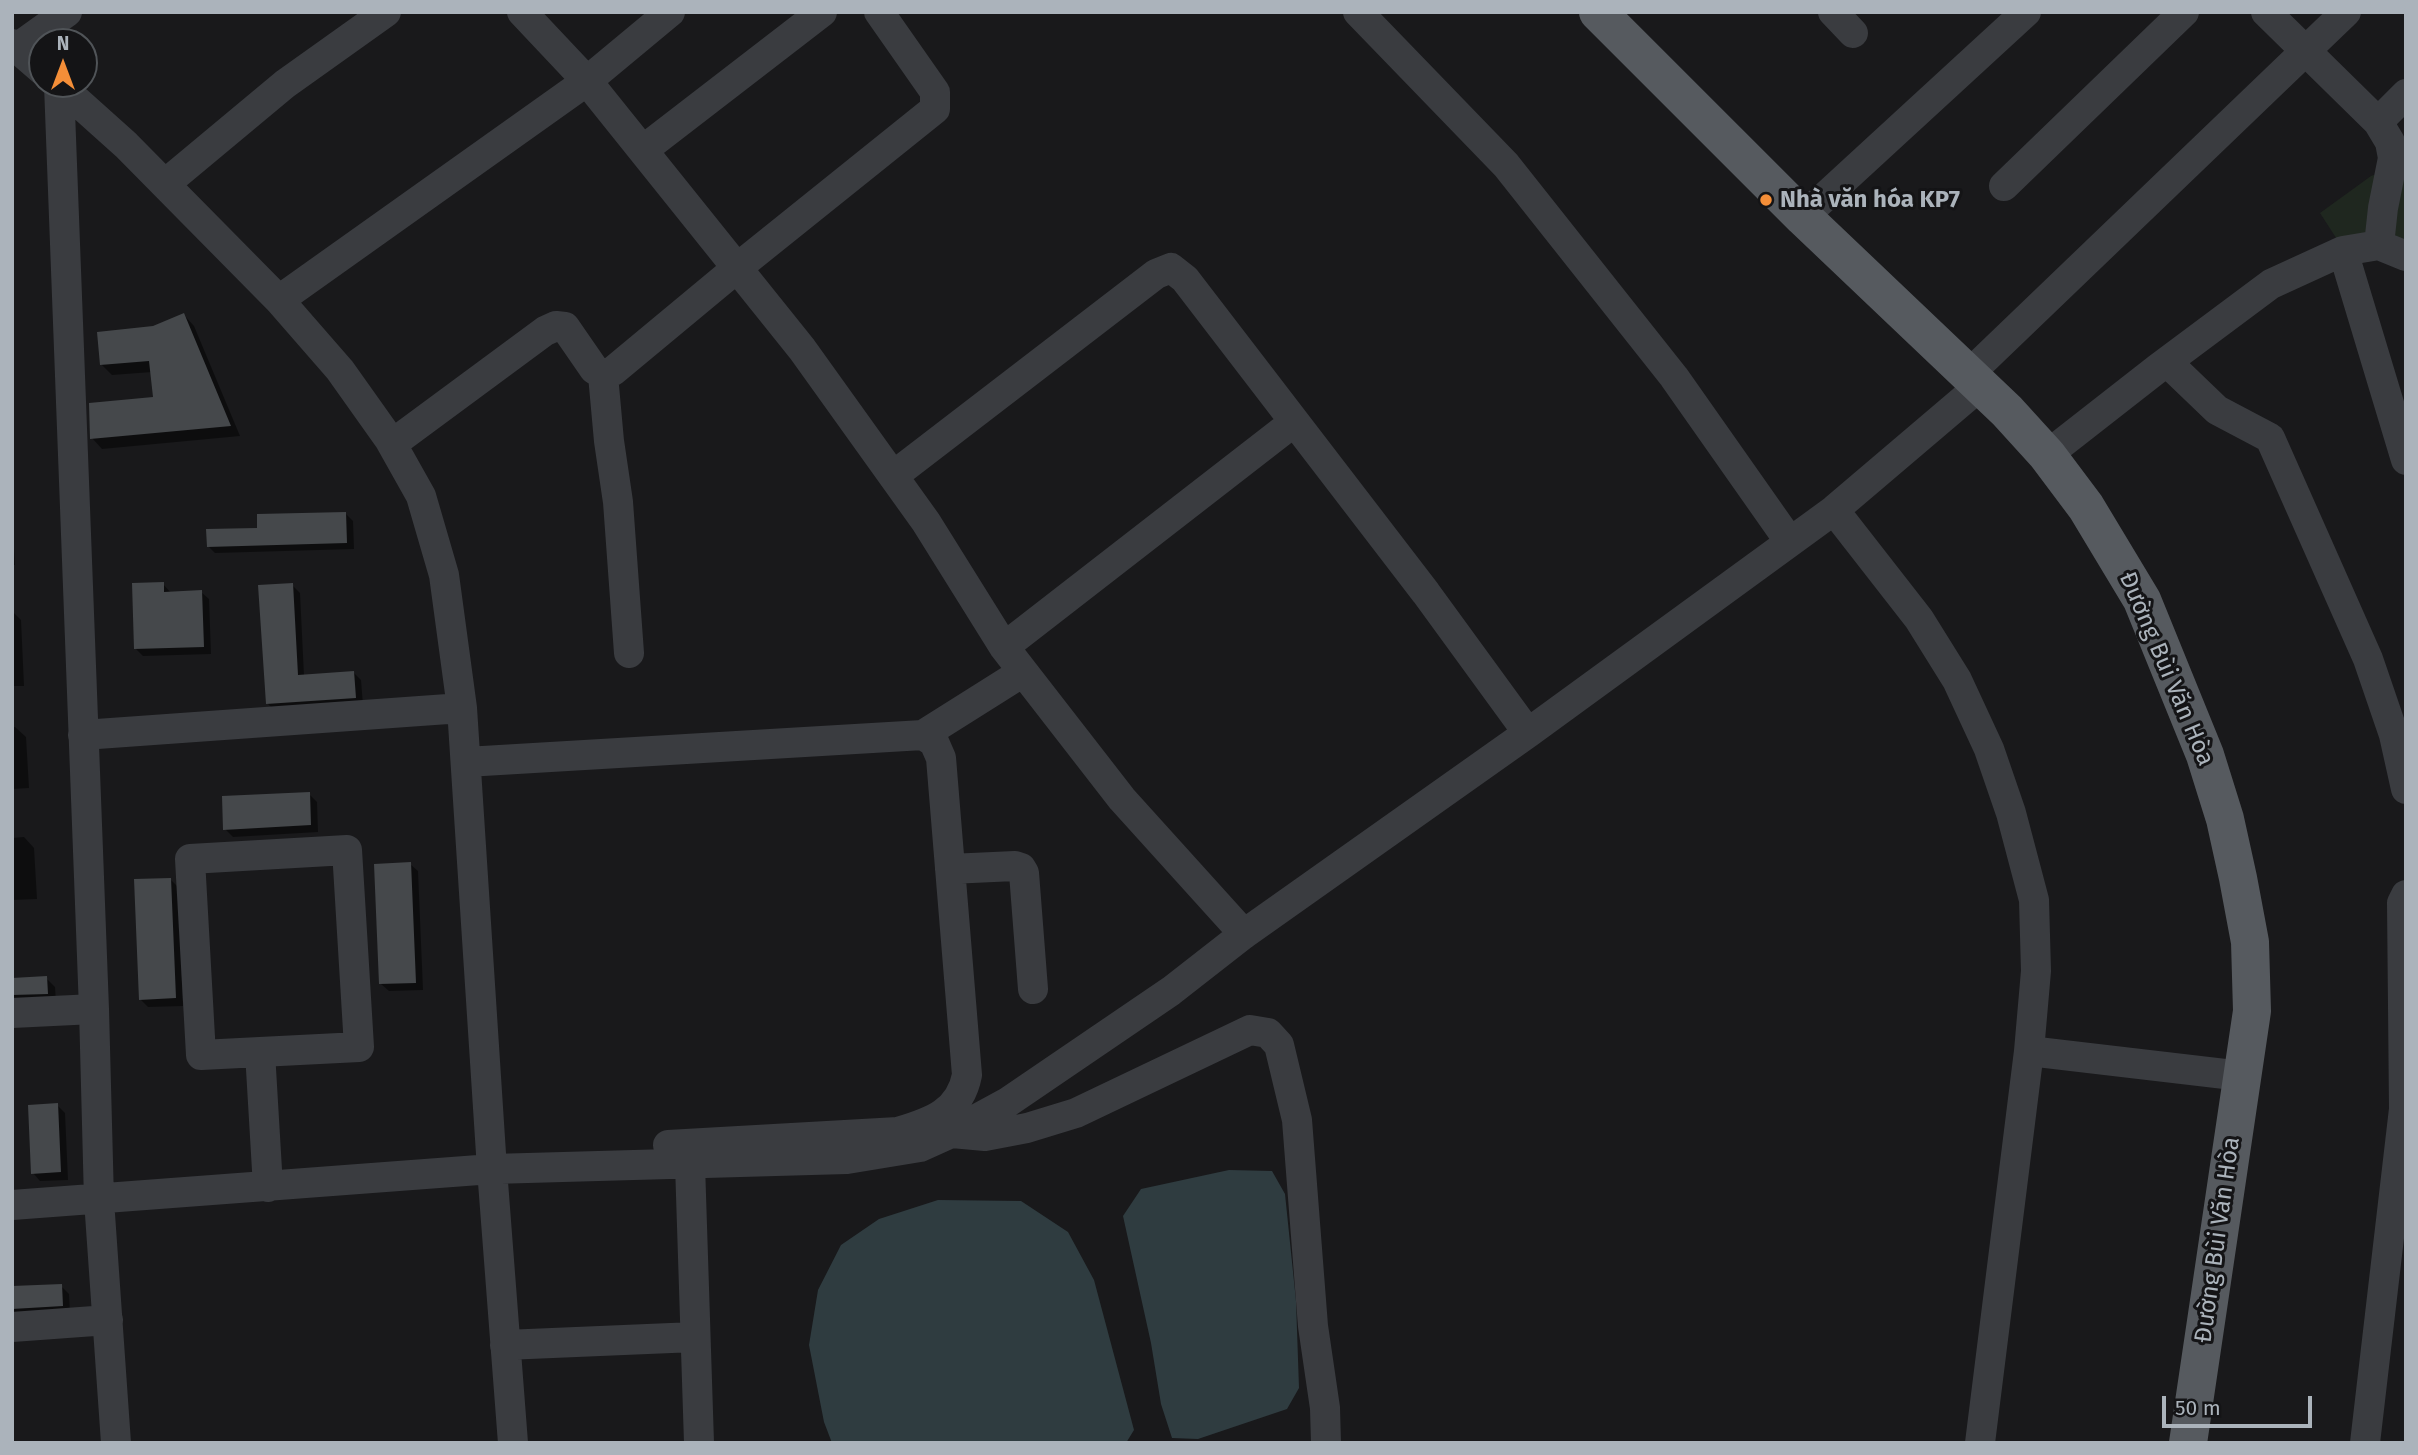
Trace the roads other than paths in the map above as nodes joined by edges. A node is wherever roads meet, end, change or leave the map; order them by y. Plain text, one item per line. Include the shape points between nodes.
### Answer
1 (67, 12) edge
2 (386, 12) edge
3 (522, 12) edge
4 (670, 12) edge
5 (822, 12) edge
6 (879, 12) edge
7 (1358, 12) edge
8 (1598, 12) edge
9 (2026, 12) edge
10 (2184, 12) edge
11 (2266, 12) edge
12 (2346, 12) edge
13 (15, 46) edge
14 (2306, 53) junction
15 (587, 80) junction
16 (2406, 94) edge
17 (60, 98) edge
18 (74, 98) edge
19 (2378, 122) junction
20 (643, 150) junction
21 (2398, 173) edge
22 (165, 184) junction
23 (2004, 186) dead end
24 (1803, 217) junction
25 (2343, 251) junction
26 (2392, 251) edge
27 (737, 268) junction
28 (279, 300) junction
29 (2167, 362) junction
30 (603, 374) junction
31 (1975, 379) junction
32 (1294, 422) junction
33 (392, 444) junction
34 (2047, 455) junction
35 (2406, 460) edge
36 (893, 476) junction
37 (1834, 510) junction
38 (1790, 542) junction
39 (1004, 647) junction
40 (629, 653) dead end
41 (1023, 672) junction
42 (462, 708) junction
43 (1528, 733) junction
44 (83, 735) junction
45 (923, 735) junction
46 (466, 762) junction
47 (2406, 789) edge
48 (950, 869) junction
49 (2406, 895) edge
50 (1244, 934) junction
51 (1033, 989) dead end
52 (94, 1009) junction
53 (12, 1013) edge
54 (2029, 1051) junction
55 (260, 1052) junction
56 (2242, 1076) junction
57 (951, 1133) junction
58 (655, 1146) dead end
59 (690, 1164) junction
60 (492, 1170) junction
61 (268, 1187) junction
62 (99, 1200) junction
63 (12, 1205) edge
64 (108, 1320) junction
65 (12, 1327) edge
66 (695, 1337) junction
67 (505, 1345) junction
68 (116, 1443) edge
69 (513, 1443) edge
70 (699, 1443) edge
71 (1326, 1443) edge
72 (1980, 1443) edge
73 (2188, 1443) edge
74 (2365, 1443) edge

1 - 13 street
2 - 22 street via 285,84
3 - 15 street
4 - 15 street
5 - 20 street
6 - 27 street via 935,92 935,109
7 - 38 street via 1514,175 1674,377
8 - 24 main road, Đường Bùi Văn Hòa
9 - 24 street
10 - 23 street
11 - 14 street
12 - 14 street
14 - 19 street
14 - 31 street
15 - 20 street
15 - 28 street
16 - 19 street
17 - 44 street
18 - 22 street
19 - 21 street via 2390,142
20 - 27 street
21 - 26 street via 2383,208
22 - 28 street
24 - 31 main road, Đường Bùi Văn Hòa
25 - 26 street
25 - 29 street via 2271,284
25 - 35 street
27 - 30 street
27 - 36 street
28 - 33 street via 340,370
29 - 34 street
29 - 47 street via 2217,410 2270,438 2368,659 2394,735
30 - 33 street via 594,369 565,327 556,326
30 - 40 street
31 - 34 main road, Đường Bùi Văn Hòa
31 - 37 street
32 - 36 street via 1185,279 1171,268 1156,274
32 - 39 street
32 - 43 street
33 - 42 street via 421,496 444,575
34 - 56 main road, Đường Bùi Văn Hòa via 2087,507 2142,600 2209,768 2225,819 2250,942 2252,1011
36 - 39 street
37 - 38 street
37 - 54 street via 1919,619 1957,680 1989,749 2035,901 2036,971
38 - 43 street
39 - 41 street
41 - 45 street
41 - 50 street via 1122,799
42 - 44 street
42 - 46 street
43 - 50 street
44 - 52 street
45 - 46 street
45 - 48 street via 934,742 941,758
46 - 60 street
48 - 51 street via 1021,868
48 - 58 street via 967,1075 960,1099 921,1126 898,1132
49 - 74 street via 2402,903 2404,1109
50 - 57 street via 1171,991 1008,1102
52 - 53 street
52 - 62 street
54 - 56 street
54 - 72 street
55 - 55 street via 359,1047 347,850 190,859 201,1055
55 - 61 street
56 - 73 main road, Đường Bùi Văn Hòa
57 - 59 street via 920,1146 847,1160
57 - 71 street via 985,1136 1076,1113 1250,1030 1268,1033 1279,1045 1297,1120
59 - 60 street
59 - 66 street
60 - 61 street
60 - 67 street
61 - 62 street
62 - 63 street
62 - 64 street
64 - 65 street
64 - 68 street
66 - 67 street
66 - 70 street
67 - 69 street

